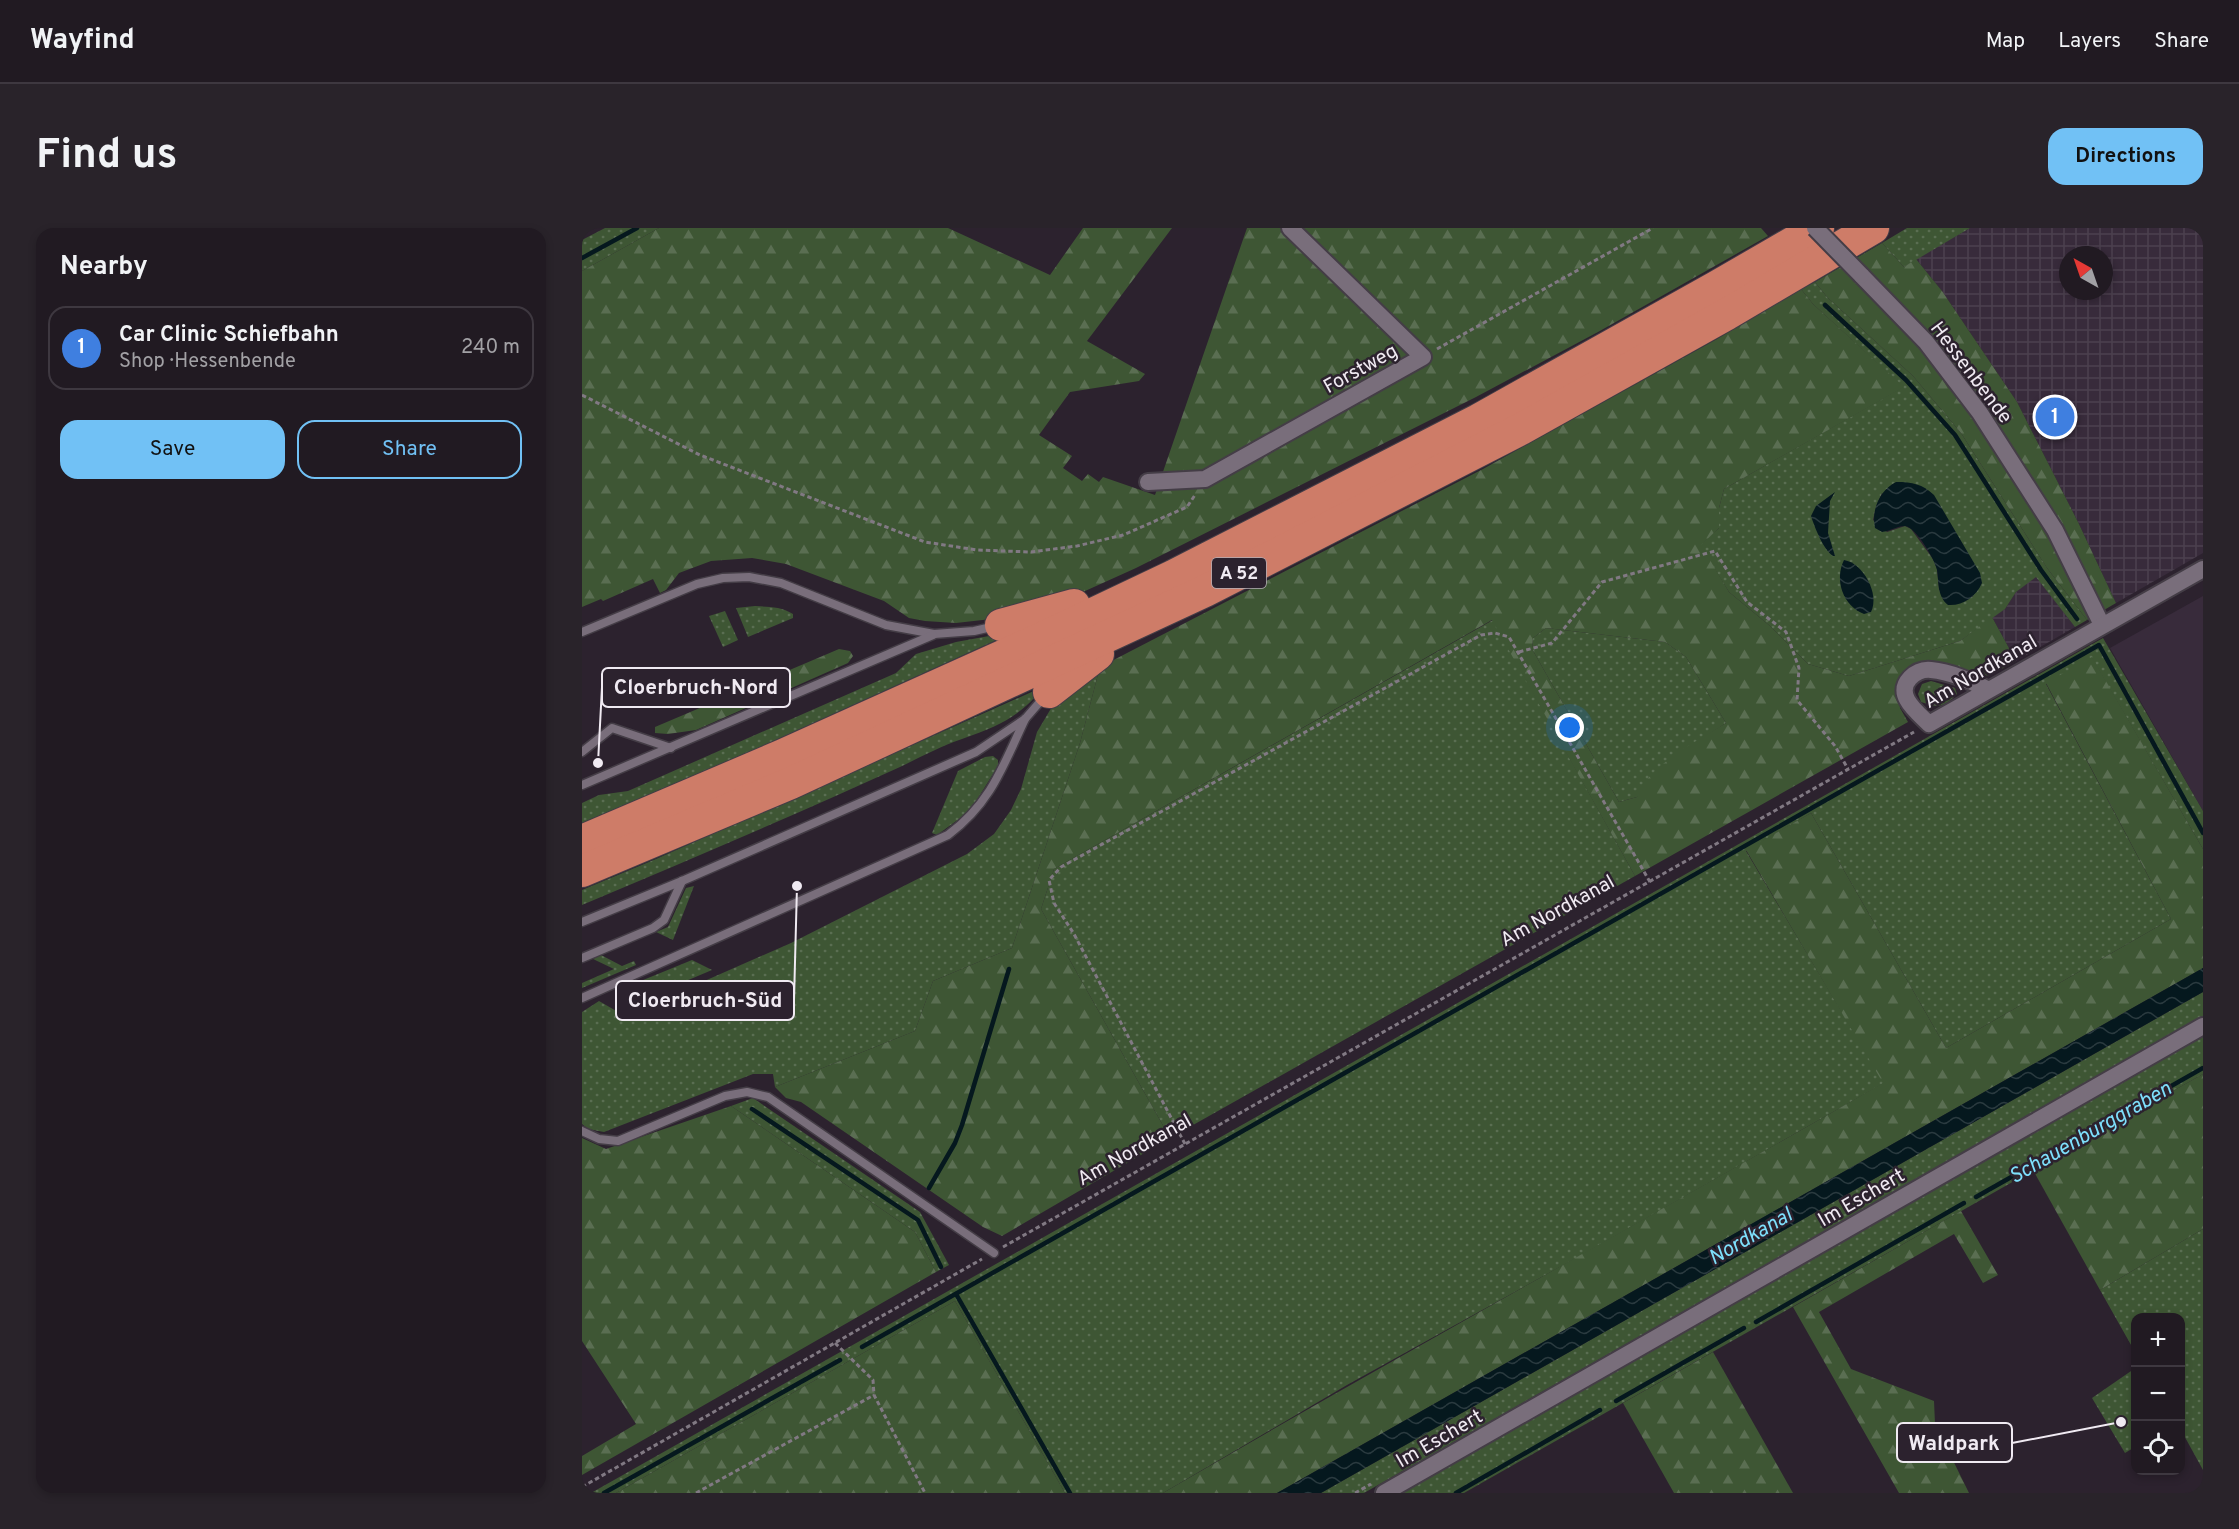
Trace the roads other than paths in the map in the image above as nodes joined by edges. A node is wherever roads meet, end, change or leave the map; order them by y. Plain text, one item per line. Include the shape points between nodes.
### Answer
1 (1290, 228) edge
2 (1817, 228) edge
3 (1873, 228) edge
4 (1148, 482) dead end
5 (2203, 569) edge
6 (1173, 576) junction
7 (1205, 591) junction
8 (1001, 625) joint
9 (2102, 625) junction
10 (582, 632) edge
11 (934, 634) junction
12 (1989, 690) junction
13 (1049, 692) joint
14 (1025, 718) junction
15 (671, 748) junction
16 (582, 752) edge
17 (582, 785) edge
18 (582, 841) edge
19 (582, 871) edge
20 (681, 881) junction
21 (582, 922) edge
22 (582, 958) edge
23 (582, 998) edge
24 (2203, 1026) edge
25 (582, 1131) edge
26 (994, 1253) road end
27 (1384, 1493) edge

1 - 4 street, Forstweg via 1422,357 1205,479
2 - 6 highway, A 52 via 1478,420
2 - 9 street, Hessenbende, bridge via 1926,342 1980,413 2055,530
3 - 7 highway, A 52 via 1521,429
5 - 9 street, Am Nordkanal
6 - 8 highway
6 - 18 highway, A 52 via 794,750
7 - 13 highway via 1112,644
7 - 19 highway, A 52 via 791,783
8 - 11 lane
9 - 12 street, Am Nordkanal
10 - 11 lane via 698,584 749,577 780,584 886,625
11 - 15 lane
12 - 12 street, Am Nordkanal via 1956,675 1922,670 1907,681 1904,692 1907,701 1929,724
13 - 14 lane
14 - 20 lane via 976,752
14 - 23 lane via 985,801 948,835
15 - 16 lane via 612,728
15 - 17 lane
20 - 21 lane
20 - 22 lane via 664,920
24 - 27 street, Im Eschert
25 - 26 lane via 599,1139 618,1141 725,1096 747,1092 768,1097

